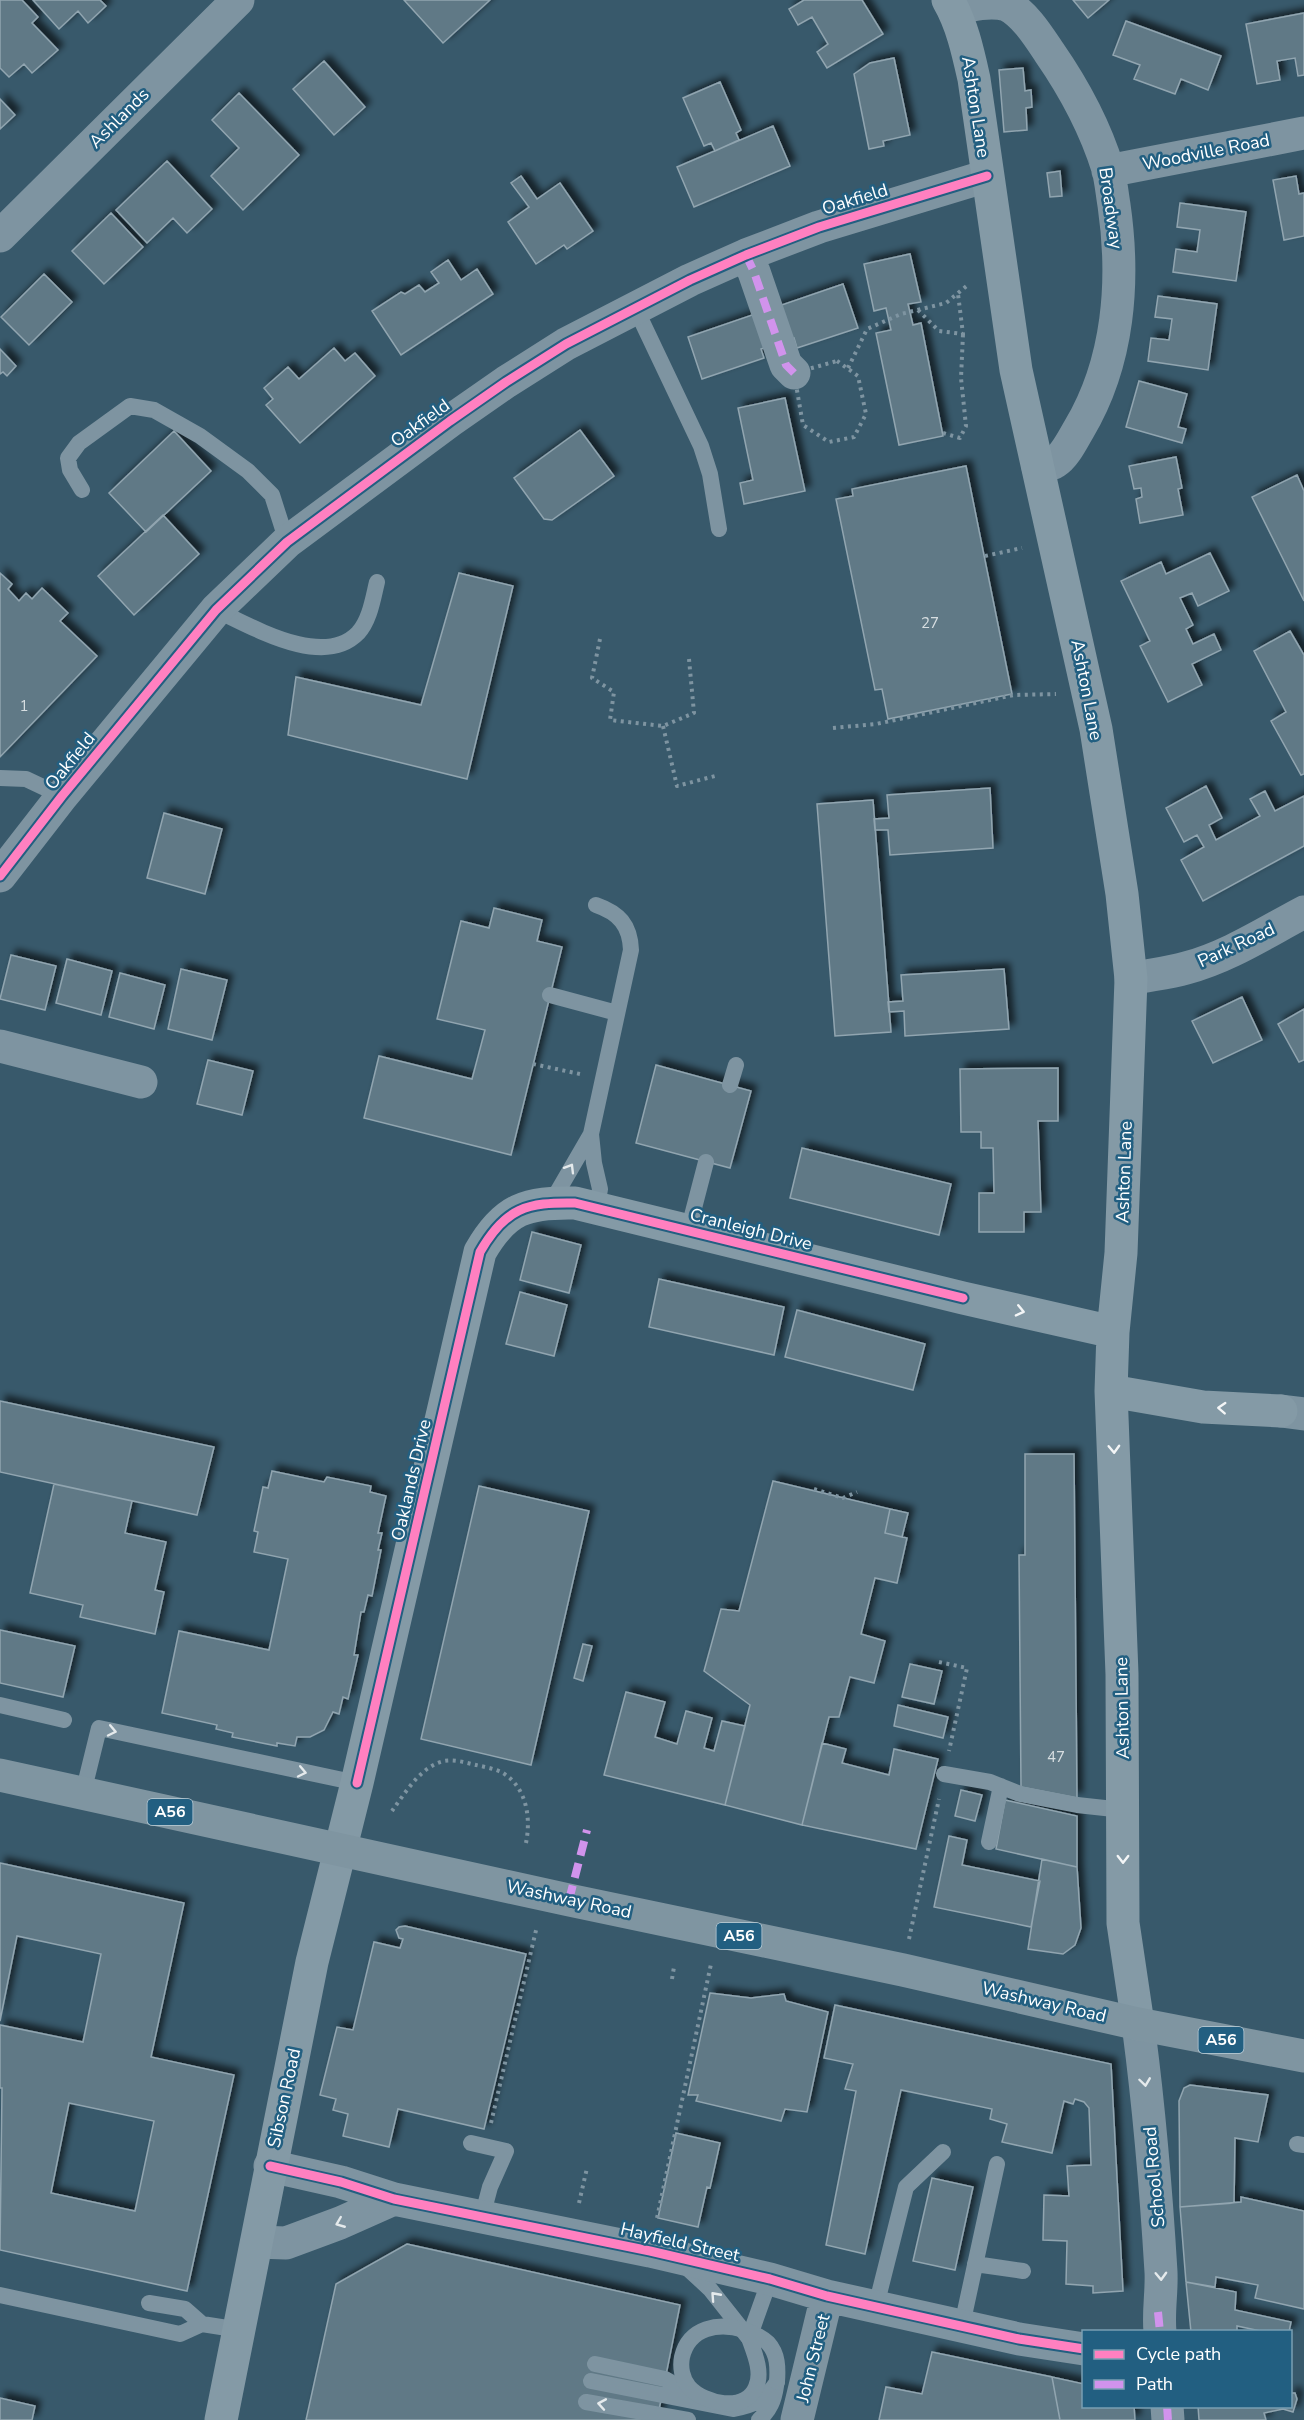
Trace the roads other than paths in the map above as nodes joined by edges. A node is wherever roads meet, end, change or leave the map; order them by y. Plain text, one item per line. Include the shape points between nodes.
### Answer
1 (238, 0) edge
2 (951, 5) edge
3 (1304, 134) edge
4 (1108, 171) junction
5 (987, 176) junction
6 (0, 236) edge
7 (746, 255) junction
8 (635, 307) junction
9 (794, 373) road end
10 (1038, 467) junction
11 (82, 490) dead end
12 (719, 529) dead end
13 (287, 542) junction
14 (377, 582) dead end
15 (216, 610) junction
16 (0, 778) edge
17 (62, 796) junction
18 (0, 876) edge
19 (596, 906) dead end
20 (1304, 912) edge
21 (1131, 979) junction
22 (550, 995) dead end
23 (617, 1013) junction
24 (0, 1046) edge
25 (736, 1065) dead end
26 (141, 1082) dead end
27 (730, 1086) dead end
28 (591, 1134) junction
29 (706, 1162) dead end
30 (540, 1204) junction
31 (597, 1207) junction
32 (688, 1231) junction
33 (1113, 1332) junction
34 (1111, 1391) junction
35 (1292, 1412) edge
36 (0, 1705) edge
37 (64, 1720) dead end
38 (944, 1774) road end
39 (0, 1775) edge
40 (357, 1783) junction
41 (1001, 1786) junction
42 (83, 1793) junction
43 (1123, 1810) junction
44 (989, 1842) dead end
45 (340, 1849) junction
46 (1138, 2024) junction
47 (1304, 2056) edge
48 (478, 2145) road end
49 (943, 2151) dead end
50 (997, 2164) dead end
51 (270, 2166) junction
52 (394, 2199) junction
53 (482, 2217) junction
54 (257, 2242) junction
55 (663, 2255) junction
56 (975, 2264) junction
57 (1023, 2271) dead end
58 (770, 2279) junction
59 (0, 2295) edge
60 (827, 2296) junction
61 (149, 2303) dead end
62 (876, 2306) junction
63 (201, 2324) junction
64 (962, 2325) junction
65 (1154, 2325) edge
66 (240, 2330) junction
67 (749, 2338) junction
68 (1082, 2349) edge
69 (595, 2364) dead end
70 (591, 2381) dead end
71 (777, 2382) junction
72 (664, 2387) junction
73 (586, 2402) dead end
74 (221, 2420) edge
75 (688, 2420) edge
76 (759, 2420) edge
77 (797, 2420) edge

1 - 6 street, Ashlands
2 - 4 street, Broadway via 993,2 1008,6 1021,17 1069,81 1091,124
2 - 5 main road, Ashton Lane via 966,43 974,79
3 - 4 street, Woodville Road
4 - 10 street, Broadway via 1119,275 1116,327 1088,414 1055,462
5 - 7 street, Oakfield via 819,227
5 - 10 main road, Ashton Lane via 1016,370
7 - 8 street, Oakfield
7 - 9 street via 786,365
8 - 12 lane via 701,446
8 - 13 street, Oakfield via 506,382
10 - 21 main road, Ashton Lane via 1096,729
11 - 13 lane via 68,459 79,443 130,406 154,410 200,436 248,471 272,495
13 - 15 street, Oakfield
14 - 15 lane via 359,632 342,645 302,646
15 - 17 street, Oakfield
16 - 17 lane via 26,779
17 - 18 street, Oakfield
19 - 23 lane via 620,917 631,937
20 - 21 street, Park Road via 1209,960
21 - 33 main road, Ashton Lane via 1121,1253
22 - 23 lane
23 - 28 lane
24 - 26 street
25 - 27 lane
30 -> 28 lane
28 - 31 lane via 600,1189
29 - 32 lane
30 - 31 main road, Cranleigh Drive
30 - 40 main road, Oaklands Drive via 502,1222 480,1252
31 - 32 main road, Cranleigh Drive
32 -> 33 main road, Cranleigh Drive
33 - 34 main road, Ashton Lane
35 -> 34 main road via 1203,1407
34 -> 43 main road, Ashton Lane
36 - 37 lane
38 - 41 lane
39 - 42 highway, Washway Road / A56
42 -> 40 lane via 99,1728
40 - 45 main road, Oaklands Drive
41 - 43 lane via 1020,1794
41 - 44 lane
42 - 45 highway, Washway Road / A56
43 -> 46 main road, Ashton Lane via 1123,1923
45 - 46 highway, Washway Road / A56
45 - 51 main road, Sibson Road
46 - 47 highway, A56
46 -> 65 street, School Road via 1161,2275
48 - 53 lane via 506,2151
49 - 62 lane via 906,2187
50 - 56 lane
51 - 52 street, Hayfield Street
51 - 54 main road, Sibson Road
52 - 53 street, Hayfield Street
52 -> 54 street via 286,2243
53 - 55 street, Hayfield Street
54 - 66 main road, Sibson Road
55 - 58 street, Hayfield Street
67 -> 55 lane via 710,2289
56 - 57 lane
56 - 64 lane
58 - 60 street, Hayfield Street
58 - 67 lane
59 - 63 lane via 180,2334
60 - 62 street, Hayfield Street
60 - 77 street, John Street
61 - 63 lane via 185,2309
62 - 64 street, Hayfield Street
63 - 66 lane
64 - 68 street, Hayfield Street
66 - 74 main road, Sibson Road
67 - 71 lane, bridge via 758,2371 757,2386 751,2395 729,2403 706,2398 688,2386 681,2362 684,2348 694,2335 722,2325 758,2335 768,2344 776,2356
69 - 72 lane
70 - 72 lane
71 - 72 lane, bridge via 769,2395 732,2409
71 - 76 lane via 768,2412
75 -> 73 lane

